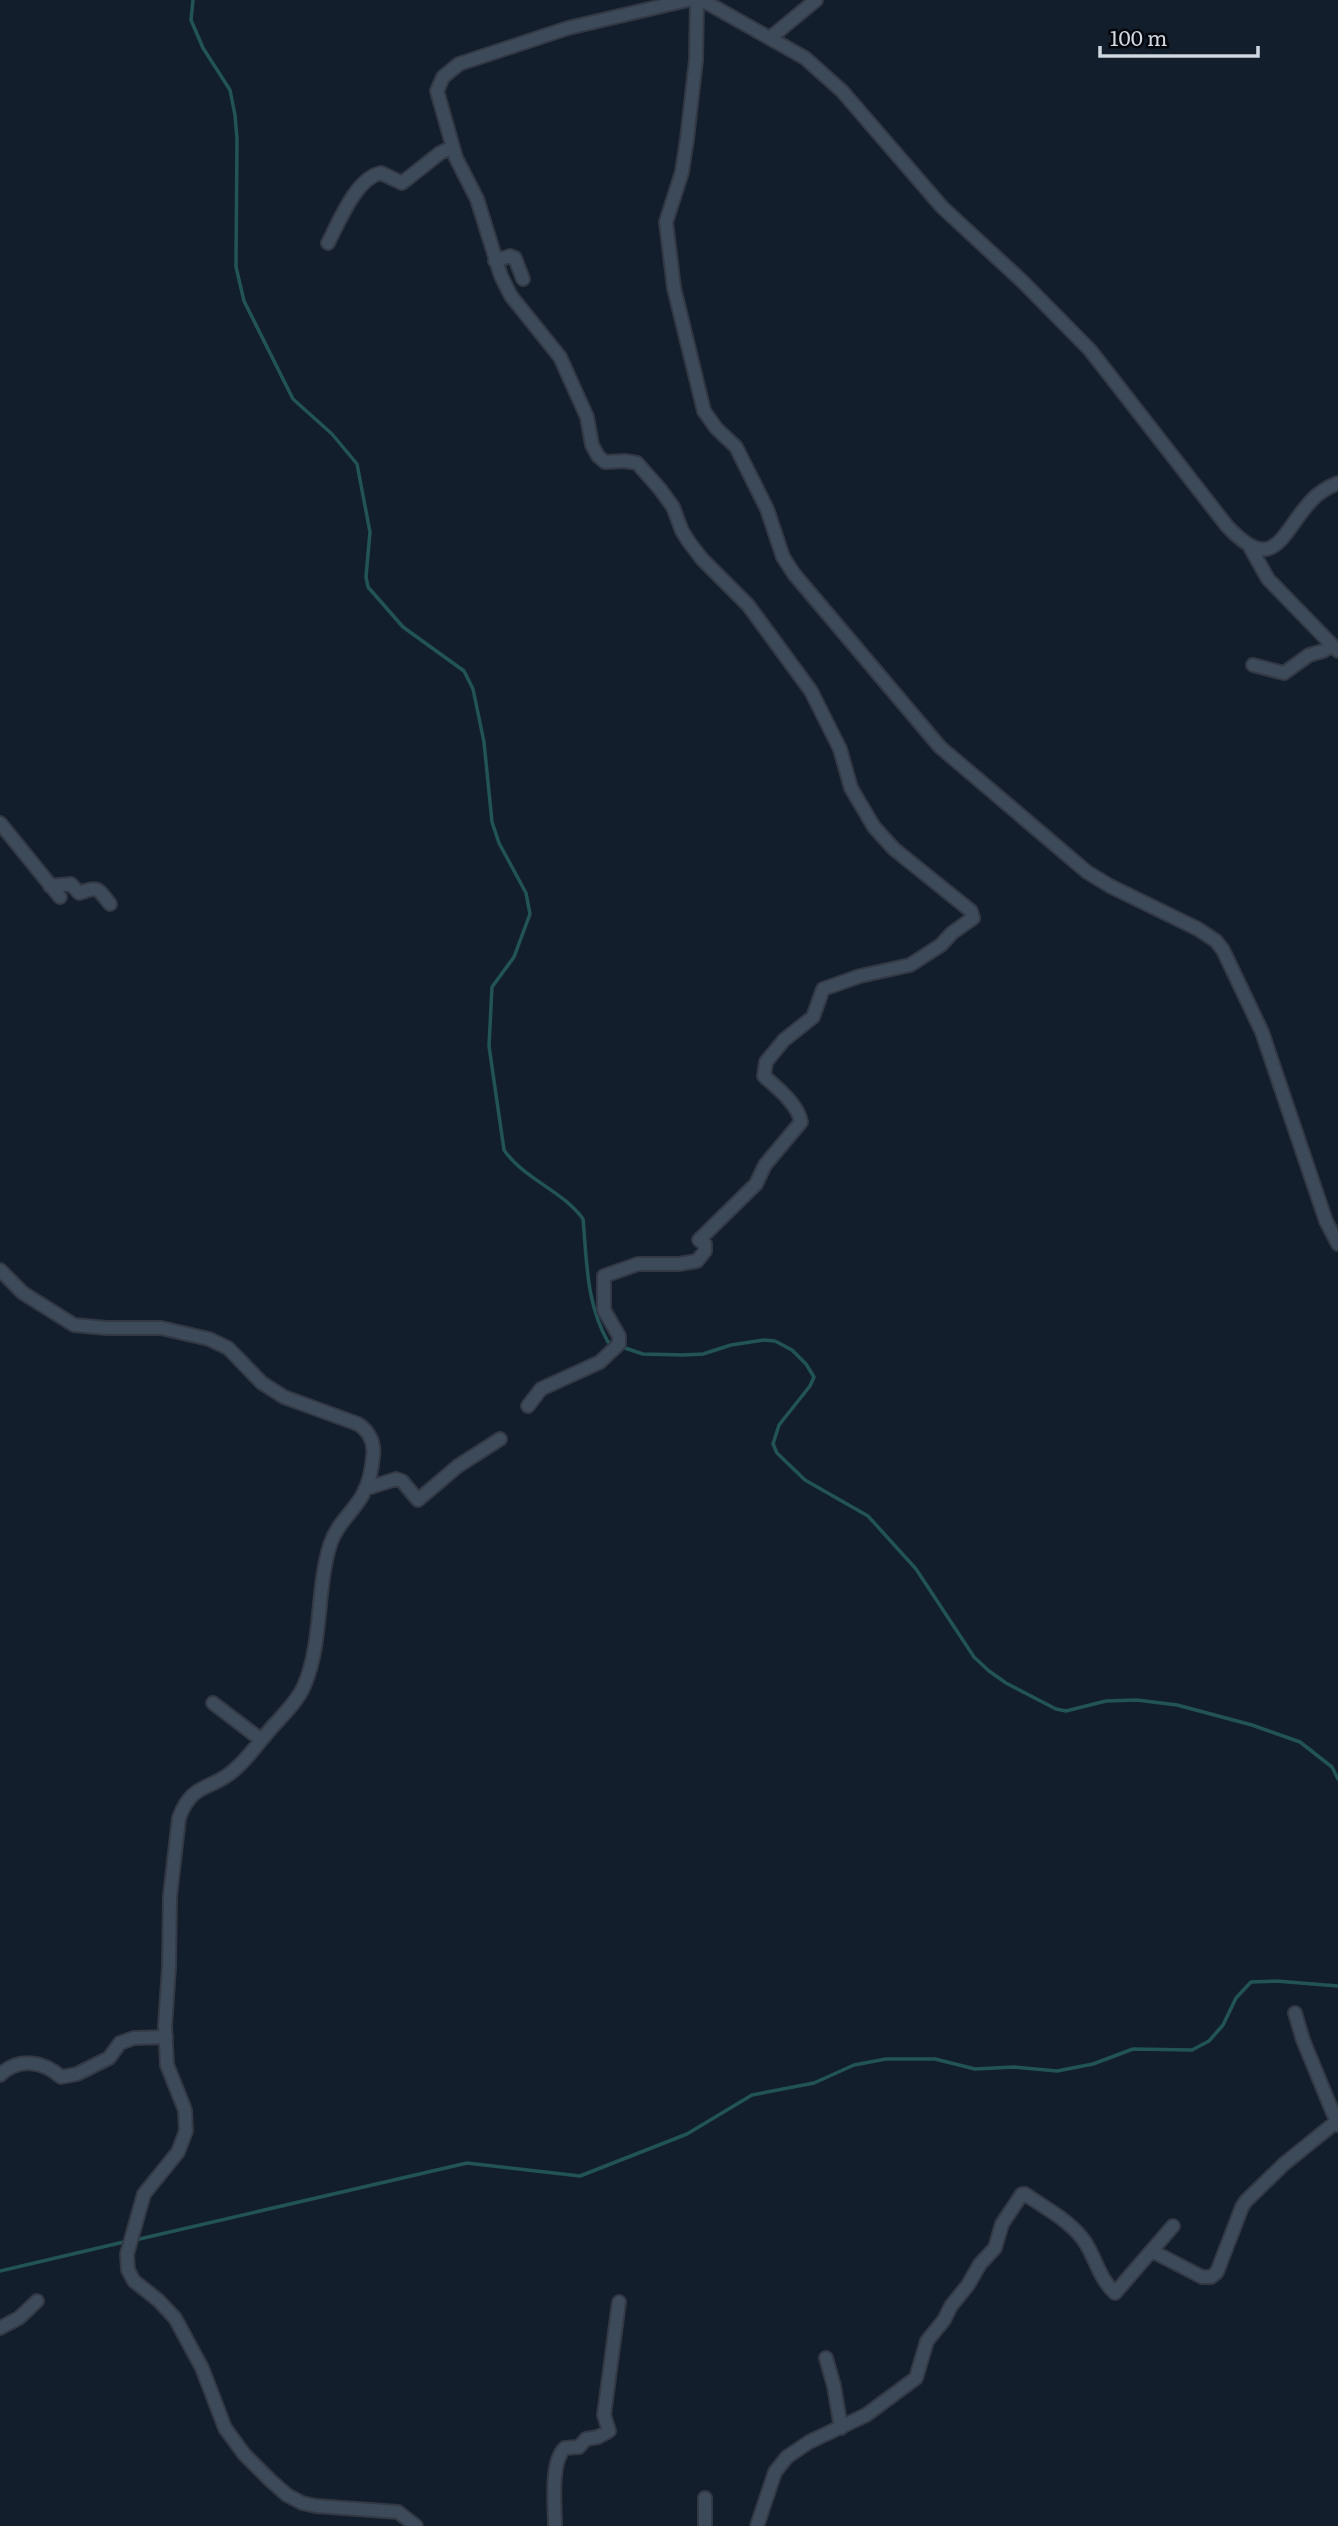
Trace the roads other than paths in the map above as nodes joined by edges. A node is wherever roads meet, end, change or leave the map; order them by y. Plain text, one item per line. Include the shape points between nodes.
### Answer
1 (688, 0) edge
2 (699, 0) edge
3 (817, 0) edge
4 (770, 38) junction
5 (453, 147) junction
6 (328, 243) dead end
7 (495, 261) junction
8 (523, 279) dead end
9 (1338, 483) edge
10 (1251, 547) junction
11 (1334, 648) edge
12 (1253, 665) dead end
13 (0, 823) edge
14 (51, 886) junction
15 (60, 897) dead end
16 (110, 904) dead end
17 (1338, 1244) edge
18 (0, 1270) edge
19 (527, 1406) dead end
20 (500, 1439) dead end
21 (365, 1489) junction
22 (213, 1703) dead end
23 (260, 1739) junction
24 (1295, 2012) dead end
25 (166, 2038) junction
26 (0, 2075) edge
27 (1336, 2121) edge
28 (1173, 2226) dead end
29 (1152, 2251) junction
30 (37, 2301) dead end
31 (619, 2302) dead end
32 (0, 2328) edge
33 (826, 2358) dead end
34 (841, 2428) junction
35 (705, 2498) dead end
36 (416, 2526) edge
37 (555, 2526) edge
38 (705, 2526) edge
39 (757, 2526) edge

1 - 5 street via 568,28 452,69 437,91
2 - 4 street
2 - 17 street via 687,139 666,222 674,288 704,411 736,447 790,568 940,747 1087,872 1198,929 1219,945 1258,1021 1326,1221
3 - 4 street
4 - 10 street via 805,58 842,91 942,207 1090,350 1227,526
5 - 6 street via 402,183 381,173 369,177
5 - 7 street via 477,199
7 - 8 street via 515,258
7 - 19 street via 510,296 560,357 587,417 598,456 605,462 636,463 660,489 689,542 748,605 811,691 836,740 851,788 873,827 973,914 972,920 941,946 913,963 824,989 813,1017 792,1032 764,1067 764,1076 790,1102 801,1122 765,1165 759,1182 699,1240 705,1251 698,1261 638,1264 604,1276 604,1310 619,1344 600,1362 541,1389
9 - 10 street via 1317,495 1276,545
10 - 11 street via 1268,579
11 - 12 street via 1309,654 1284,673
13 - 14 street
14 - 15 street
14 - 16 street via 71,884 79,893 94,887
18 - 21 street via 23,1293 74,1325 161,1328 209,1339 228,1348 262,1383 284,1397 358,1424 374,1451
20 - 21 street via 418,1500 396,1479
21 - 23 street via 331,1543 304,1685
22 - 23 street
23 - 25 street via 232,1772 197,1791 179,1818 170,1896
24 - 27 street
25 - 26 street via 140,2036 120,2043 109,2058 77,2074 61,2077 52,2069 28,2062
25 - 36 street via 167,2065 185,2110 186,2131 178,2152 144,2194 129,2246 132,2278 175,2318 202,2368 225,2428 258,2469 287,2495 316,2506 398,2512
27 - 29 street via 1246,2201 1217,2272 1210,2277
28 - 29 street
29 - 34 street via 1114,2292 1079,2235 1022,2194 1002,2224 993,2251 927,2341 916,2378
30 - 32 street
31 - 37 street via 604,2415 609,2431 560,2453
33 - 34 street
34 - 39 street via 787,2457 775,2472
35 - 38 street

